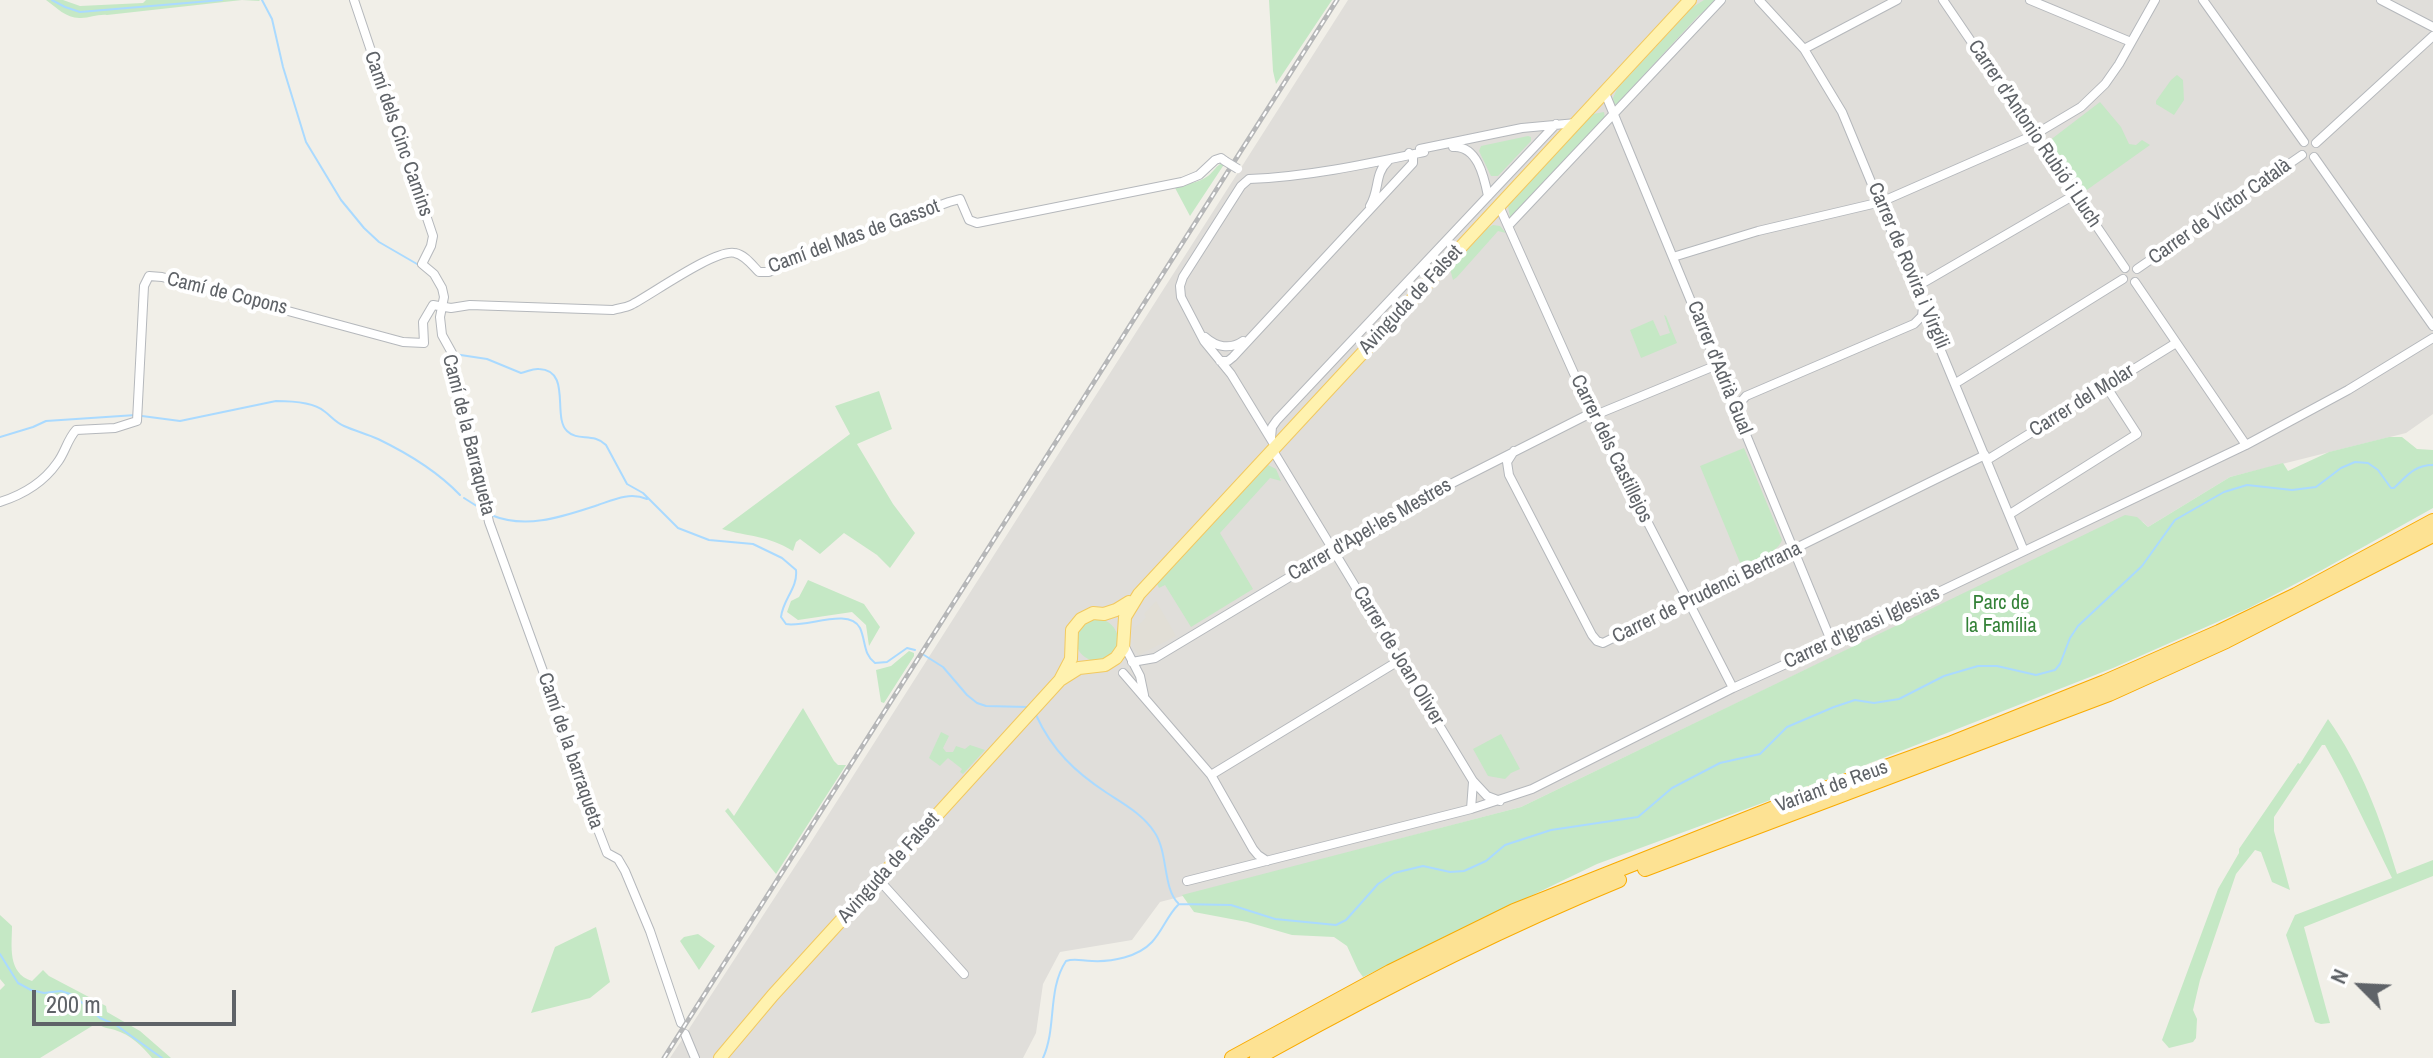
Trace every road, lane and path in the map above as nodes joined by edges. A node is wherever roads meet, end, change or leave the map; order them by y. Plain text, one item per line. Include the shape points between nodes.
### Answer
1 (354, 0) edge
2 (1721, 0) edge
3 (1759, 0) edge
4 (1897, 0) edge
5 (1943, 0) edge
6 (2030, 0) edge
7 (2155, 0) edge
8 (2203, 0) edge
9 (2381, 0) edge
10 (1690, 3) edge
11 (2433, 27) edge
12 (2433, 36) edge
13 (2131, 42) junction
14 (1804, 49) junction
15 (1605, 93) junction
16 (1613, 114) junction
17 (1577, 123) junction
18 (1556, 124) junction
19 (2034, 135) junction
20 (2304, 142) junction
21 (2316, 143) junction
22 (2302, 155) junction
23 (1409, 156) junction
24 (1474, 156) junction
25 (2314, 157) junction
26 (1389, 159) junction
27 (1358, 166) junction
28 (1331, 169) junction
29 (1254, 178) junction
30 (1376, 181) junction
31 (2076, 194) junction
32 (1488, 196) junction
33 (1881, 202) junction
34 (1499, 206) junction
35 (1363, 217) junction
36 (1508, 226) junction
37 (1673, 257) junction
38 (2125, 268) junction
39 (2137, 269) junction
40 (2123, 279) junction
41 (2135, 282) junction
42 (1916, 287) junction
43 (1922, 299) junction
44 (443, 307) junction
45 (1914, 324) junction
46 (2433, 326) edge
47 (1202, 333) junction
48 (1936, 334) junction
49 (1251, 336) junction
50 (2433, 338) edge
51 (2176, 343) junction
52 (1226, 347) junction
53 (1219, 360) junction
54 (1717, 365) junction
55 (1956, 383) junction
56 (2106, 386) junction
57 (1728, 391) junction
58 (1746, 396) junction
59 (1592, 414) junction
60 (1738, 414) junction
61 (1273, 444) junction
62 (2246, 445) junction
63 (1514, 451) junction
64 (1986, 457) junction
65 (1487, 464) junction
66 (1509, 475) junction
67 (0, 502) edge
68 (2010, 514) junction
69 (2433, 521) edge
70 (2433, 535) edge
71 (1334, 550) junction
72 (1793, 550) junction
73 (2024, 551) junction
74 (504, 562) joint
75 (1139, 594) junction
76 (1688, 600) junction
77 (1104, 614) junction
78 (1123, 638) junction
79 (1832, 643) junction
80 (1072, 646) junction
81 (1155, 658) junction
82 (1400, 660) junction
83 (1132, 662) junction
84 (1098, 665) junction
85 (1123, 673) junction
86 (1140, 676) junction
87 (1060, 680) junction
88 (1733, 688) junction
89 (1144, 696) junction
90 (1211, 775) junction
91 (1473, 781) junction
92 (1500, 801) junction
93 (1471, 809) junction
94 (1267, 861) junction
95 (879, 880) junction
96 (1187, 881) dead end
97 (964, 974) dead end
98 (681, 1023) dead end
99 (685, 1034) dead end
100 (695, 1058) edge
101 (720, 1058) edge
102 (1232, 1058) edge
103 (1257, 1058) edge

1 - 44 street, Camí dels Cinc Camins via 433,236 422,264 439,281
2 - 16 street
3 - 14 street, Carrer de Rovira i Virgili
4 - 14 street
5 - 19 street, Carrer d'Antonio Rubió i Lluch
6 - 13 street
7 - 13 street
8 - 20 street
9 - 11 street
10 - 15 main road, Avinguda de Falset
12 - 21 street
13 - 19 street via 2105,84 2081,107
14 - 33 street, Carrer de Rovira i Virgili via 1842,112
15 - 16 street, Carrer d'Adrià Gual
15 - 17 main road, Avinguda de Falset
16 - 36 street
16 - 37 street, Carrer d'Adrià Gual
17 - 18 street
17 - 34 main road, Avinguda de Falset
18 - 23 street via 1462,140
18 - 24 street via 1479,141
18 - 32 street, Avinguda de Falset
19 - 31 street, Carrer d'Antonio Rubió i Lluch
19 - 33 street
20 - 21 street
20 - 22 street
21 - 25 street
22 - 25 street
22 - 39 street, Carrer de Víctor Català
23 - 24 street via 1460,146
23 - 26 street
23 - 28 street
23 - 35 street
24 - 32 street
25 - 46 street
26 - 27 street
26 - 30 street
27 - 28 street
27 - 30 street
28 - 29 street
29 - 44 street, Camí del Mas de Gassot, bridge via 1221,158 1182,182 977,223 969,220 960,199 769,272 759,272 730,252 613,310
29 - 47 street, Carrer de Joan Oliver via 1241,186 1181,280 1181,297
30 - 35 street via 1375,198
31 - 38 street, Carrer d'Antonio Rubió i Lluch
31 - 42 street
32 - 61 street, Avinguda de Falset via 1277,420
33 - 37 street
33 - 42 street, Carrer de Rovira i Virgili
34 - 36 street, Carrer dels Castillejos
34 - 61 main road, Avinguda de Falset
35 - 49 street
36 - 59 street, Carrer dels Castillejos
37 - 54 street, Carrer d'Adrià Gual
38 - 39 street
38 - 40 street
39 - 41 street
40 - 41 street
40 - 55 street
41 - 51 street
42 - 43 street, Carrer de Rovira i Virgili
43 - 45 street via 1922,316
43 - 48 street, Carrer de Rovira i Virgili
44 - 67 street, Camí de Copons via 433,305 423,322 424,343 403,342 149,276 144,286 137,421 76,430 51,470 25,492
44 - 74 street, Camí de la Barraqueta via 442,335 452,353 489,522
45 - 48 street
45 - 58 street
47 - 52 street
47 - 53 street, Carrer de Joan Oliver
48 - 55 street, Carrer de Rovira i Virgili
49 - 52 street
49 - 53 street via 1230,360
50 - 62 street, Carrer d'Ignasi Iglesias
51 - 56 street, Carrer del Molar
51 - 62 street
52 - 53 street
53 - 61 street, Carrer de Joan Oliver
54 - 57 street, Carrer d'Adrià Gual
54 - 59 street, Carrer d'Apel·les Mestres
55 - 64 street, Carrer de Rovira i Virgili
56 - 64 street, Carrer del Molar
56 - 68 street via 2137,434
57 - 58 street
57 - 60 street, Carrer d'Adrià Gual
58 - 60 street
59 - 63 street, Carrer d'Apel·les Mestres
59 - 76 street, Carrer dels Castillejos
60 - 72 street, Carrer d'Adrià Gual
61 - 71 street, Carrer de Joan Oliver
61 - 75 main road, Avinguda de Falset
62 - 73 street, Carrer d'Ignasi Iglesias
63 - 65 street, Carrer d'Apel·les Mestres
63 - 66 street via 1507,462
64 - 68 street, Carrer de Rovira i Virgili
64 - 72 street, Carrer de Prudenci Bertrana
65 - 66 street
65 - 71 street, Carrer d'Apel·les Mestres
66 - 76 street, Carrer de Prudenci Bertrana via 1597,641 1607,642
68 - 73 street, Carrer de Rovira i Virgili
69 - 102 highway, Variant de Reus via 2296,595 2105,682 1514,911
70 - 103 highway, Variant de Reus via 2109,694 1536,915 1398,981
71 - 81 street, Carrer d'Apel·les Mestres
71 - 82 street, Carrer de Joan Oliver
72 - 76 street, Carrer de Prudenci Bertrana
72 - 79 street, Carrer d'Adrià Gual
73 - 79 street, Carrer d'Ignasi Iglesias
74 - 98 street, Camí de la barraqueta via 598,832 607,853 625,871
75 - 77 main road
75 - 78 main road via 1125,617
76 - 88 street, Carrer dels Castillejos
77 - 78 main road via 1118,623
77 - 80 main road via 1081,619 1072,630
78 - 83 street
78 - 84 main road via 1116,658
79 - 88 street, Carrer d'Ignasi Iglesias
80 - 84 main road via 1079,658
80 - 87 main road
81 - 83 street, Carrer d'Apel·les Mestres
81 - 86 street, Carrer d'Apel·les Mestres
82 - 90 street
82 - 91 street, Carrer de Joan Oliver
83 - 86 street
84 - 85 street
84 - 87 main road via 1079,668
85 - 86 street
85 - 89 street
86 - 89 street
87 - 95 main road, Avinguda de Falset
88 - 92 street, Carrer d'Ignasi Iglesias
89 - 90 street
90 - 94 street via 1253,849
91 - 92 street, Carrer de Joan Oliver
91 - 93 street
92 - 93 street, Carrer d'Ignasi Iglesias
93 - 94 street, Carrer d'Ignasi Iglesias
94 - 96 street, Carrer d'Ignasi Iglesias
95 - 97 street
95 - 101 main road, Avinguda de Falset
99 - 100 street

